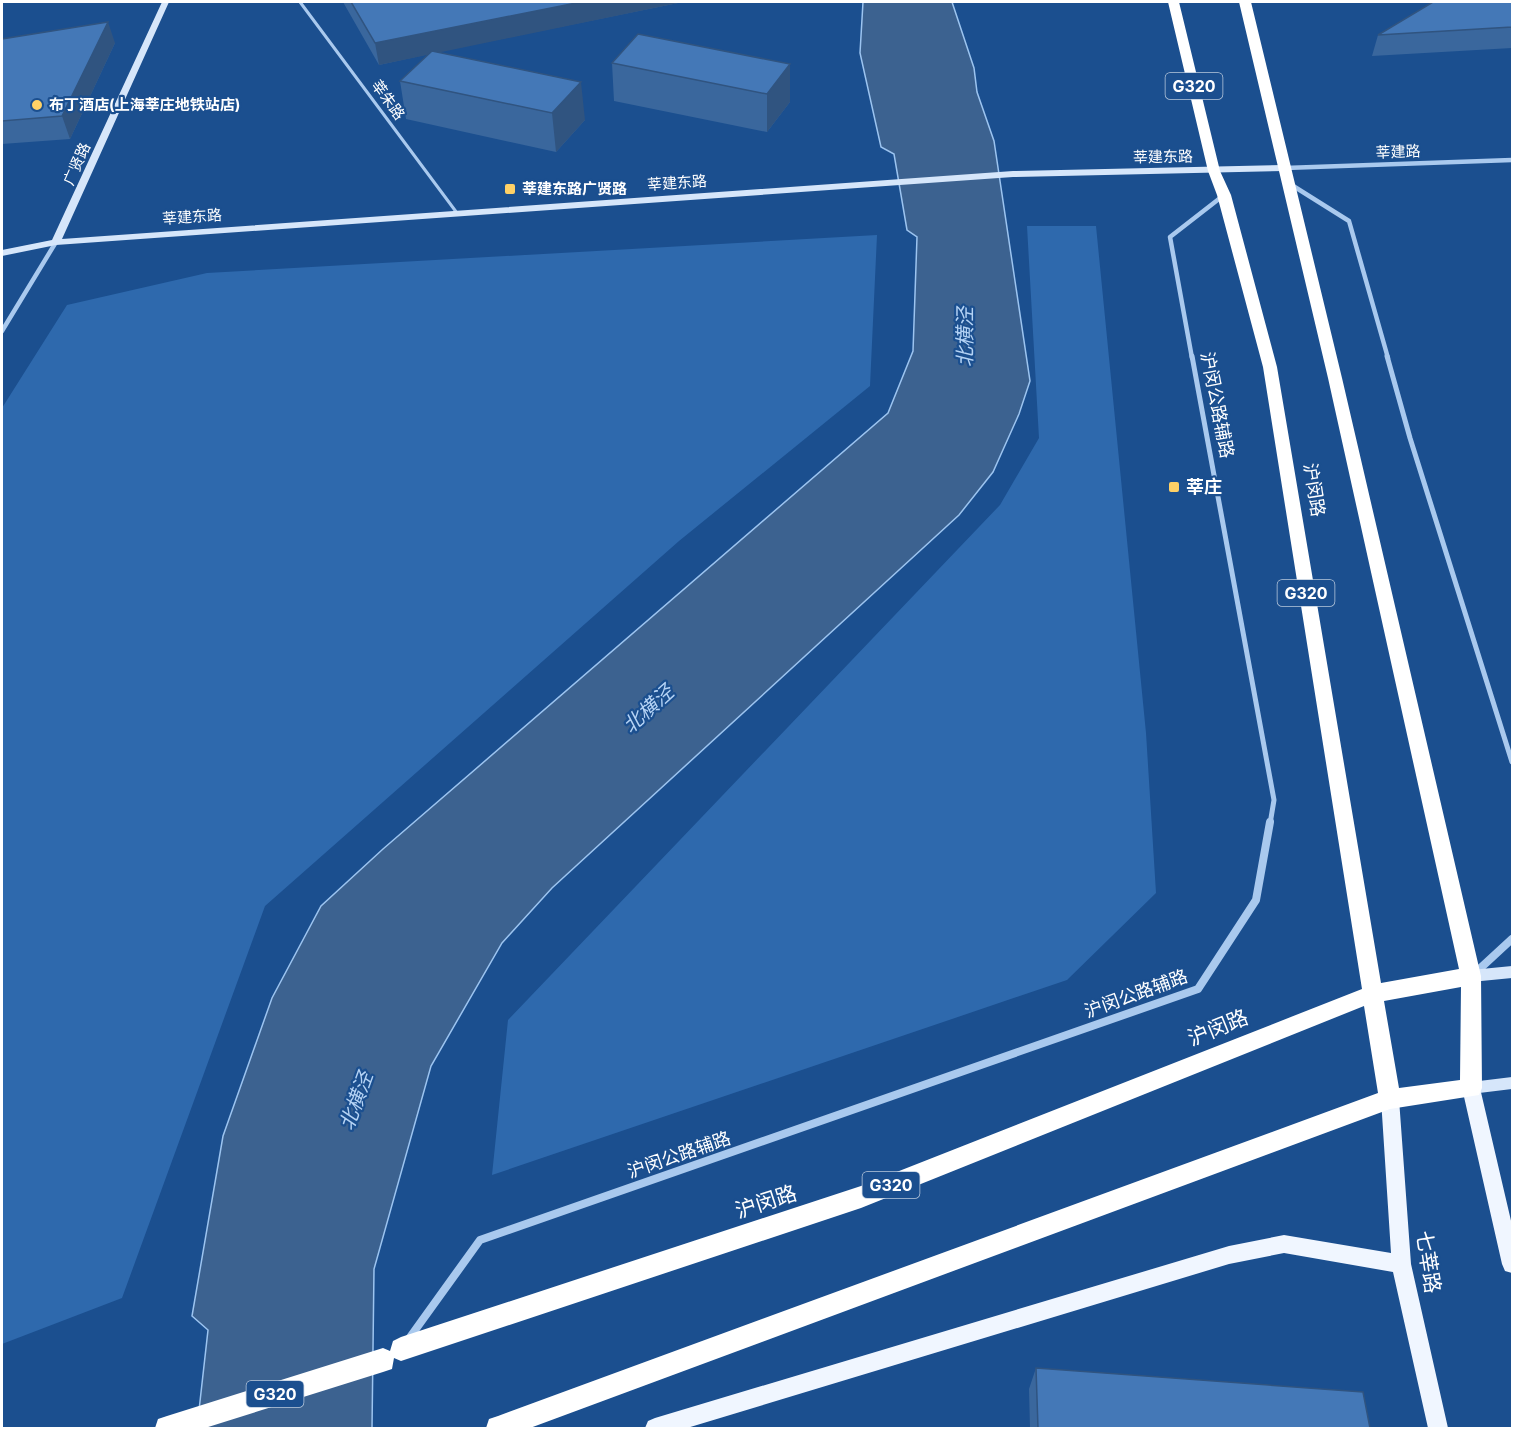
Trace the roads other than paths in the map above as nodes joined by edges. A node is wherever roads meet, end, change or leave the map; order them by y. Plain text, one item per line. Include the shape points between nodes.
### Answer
1 (165, 2) edge
2 (300, 2) edge
3 (1173, 2) edge
4 (1245, 2) edge
5 (1512, 160) edge
6 (1214, 171) junction
7 (1287, 176) junction
8 (1224, 195) junction
9 (457, 213) junction
10 (56, 242) junction
11 (2, 253) edge
12 (2, 331) edge
13 (1512, 762) edge
14 (1512, 939) edge
15 (1512, 972) edge
16 (1471, 976) junction
17 (1372, 994) junction
18 (1512, 1083) edge
19 (1471, 1088) junction
20 (1390, 1099) junction
21 (1401, 1264) junction
22 (1512, 1264) edge
23 (392, 1355) junction
24 (167, 1428) edge
25 (498, 1428) edge
26 (655, 1428) edge
27 (1438, 1428) edge

1 - 10 street, 广贤路
2 - 9 lane, 莘朱路
3 - 6 highway, 沪闵路 / G320
4 - 7 highway
5 - 7 street, 莘建路
6 - 7 street, 莘建东路
6 - 8 highway, 沪闵路 / G320
6 - 9 street, 莘建东路 via 1013,174
7 - 13 street via 1349,221 1410,438
7 - 16 highway
8 - 17 highway, 沪闵路 / G320 via 1270,367
8 - 23 street, 沪闵公路辅路 via 1170,237 1274,800 1256,900 1198,989 480,1240
9 - 10 street, 莘建东路
10 - 11 street, 莘建东路
10 - 12 street, 广贤路
14 - 16 street
15 - 16 street
16 - 17 highway, 沪闵路 / G320
16 - 19 highway
17 - 20 highway, 沪闵路 / G320
17 - 23 highway, 沪闵路 / G320 via 861,1197
18 - 19 street
19 - 20 highway
19 - 22 main road
20 - 21 main road, 七莘路
20 - 25 highway
21 - 26 main road via 1284,1244 1229,1255
21 - 27 main road, 七莘路
23 - 24 highway, 沪闵路 / G320

